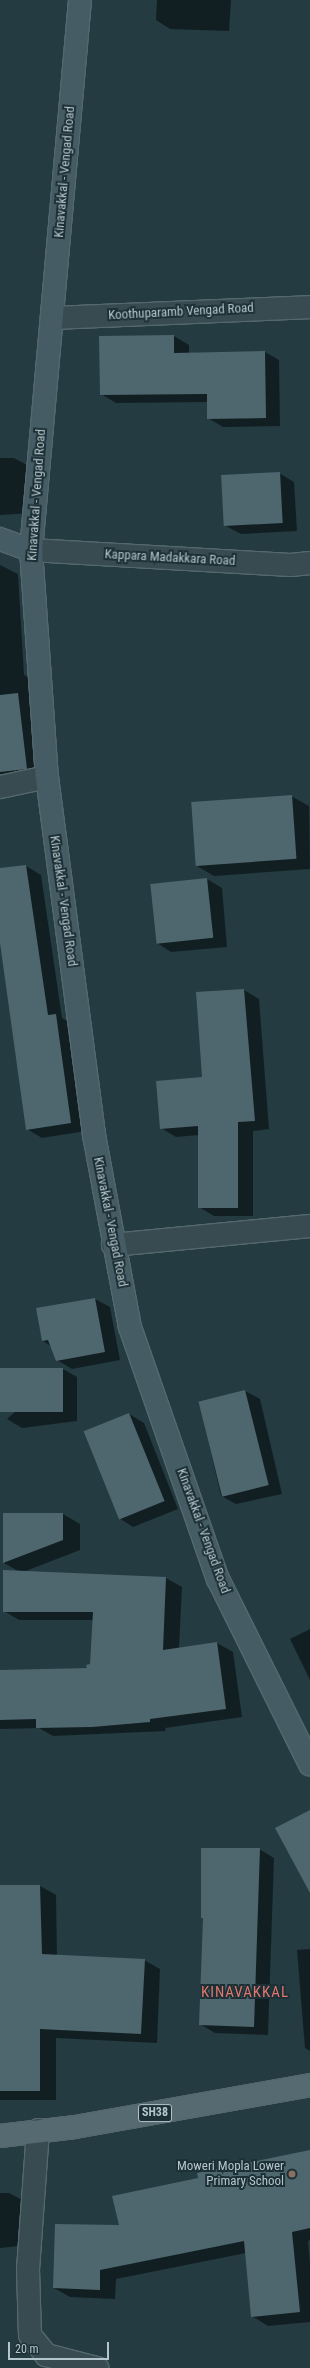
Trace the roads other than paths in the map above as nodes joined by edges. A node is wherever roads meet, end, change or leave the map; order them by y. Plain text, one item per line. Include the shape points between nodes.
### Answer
1 (80, 0) edge
2 (310, 307) edge
3 (52, 318) junction
4 (0, 539) edge
5 (30, 550) junction
6 (310, 563) edge
7 (47, 777) junction
8 (0, 787) edge
9 (310, 1226) edge
10 (113, 1245) junction
11 (310, 1764) edge
12 (310, 2085) edge
13 (38, 2130) junction
14 (0, 2136) edge
15 (97, 2368) edge

1 - 3 main road, Kinavakkal - Vengad Road
2 - 3 street, Koothuparamb Vengad Road
3 - 5 main road, Kinavakkal - Vengad Road
4 - 5 main road
5 - 6 street, Kappara Madakkara Road via 291,565
5 - 7 main road, Kinavakkal - Vengad Road
7 - 8 street
7 - 10 main road, Kinavakkal - Vengad Road via 94,1135
9 - 10 street
10 - 11 main road, Kinavakkal - Vengad Road via 130,1327 218,1579
12 - 13 main road, SH38 via 75,2127
13 - 14 main road, SH38
13 - 15 street via 28,2269 30,2335 46,2355

